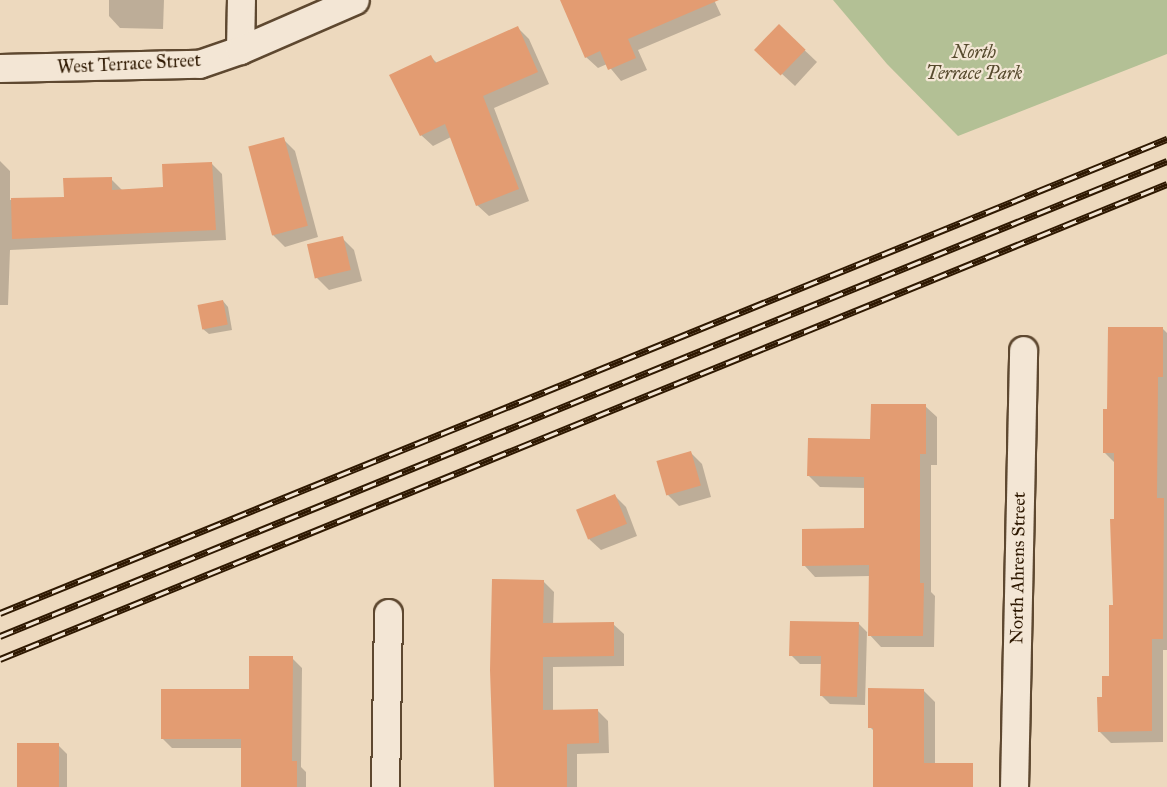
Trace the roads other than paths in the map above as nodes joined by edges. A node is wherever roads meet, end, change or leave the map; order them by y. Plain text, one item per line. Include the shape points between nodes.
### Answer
1 (241, 0) edge
2 (355, 0) edge
3 (240, 50) junction
4 (0, 68) edge
5 (1023, 350) dead end
6 (388, 613) dead end
7 (385, 787) edge
8 (1014, 787) edge

1 - 3 street
2 - 3 street, West Terrace Street
3 - 4 street, West Terrace Street via 199,64
5 - 8 street, North Ahrens Street
6 - 7 street

